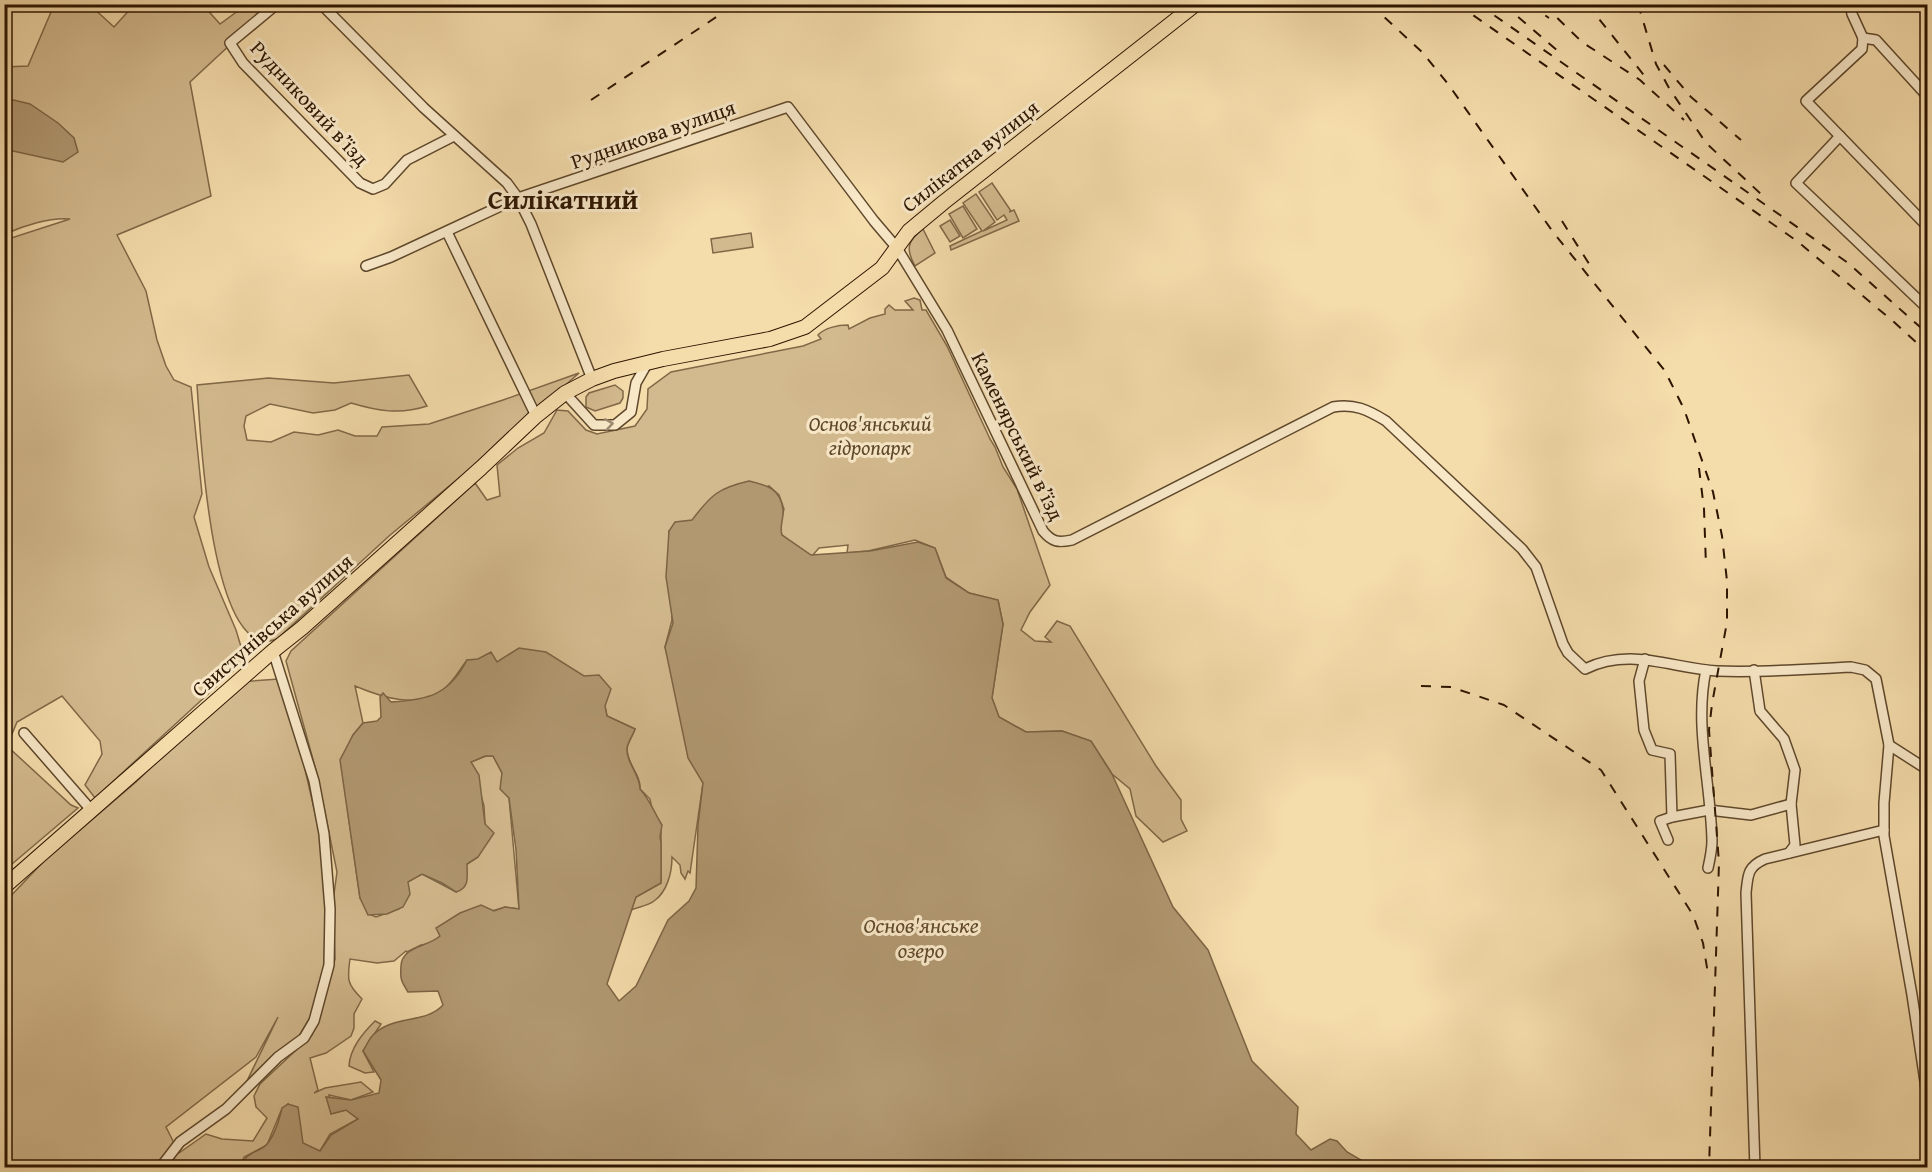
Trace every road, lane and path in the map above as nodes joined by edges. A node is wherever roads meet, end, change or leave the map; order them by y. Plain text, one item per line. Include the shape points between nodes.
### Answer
1 (277, 4) edge
2 (321, 4) edge
3 (1196, 4) edge
4 (1850, 4) edge
5 (1863, 38) junction
6 (1928, 97) edge
7 (454, 136) junction
8 (1840, 136) junction
9 (518, 198) junction
10 (1928, 227) edge
11 (447, 232) junction
12 (897, 248) junction
13 (366, 266) dead end
14 (1928, 309) edge
15 (648, 362) junction
16 (592, 379) junction
17 (565, 393) junction
18 (537, 416) junction
19 (273, 651) junction
20 (1645, 659) junction
21 (1706, 670) junction
22 (1754, 670) junction
23 (24, 734) dead end
24 (1889, 745) junction
25 (1928, 770) edge
26 (1791, 804) junction
27 (1709, 810) junction
28 (92, 811) junction
29 (1672, 817) junction
30 (1884, 830) junction
31 (1668, 840) dead end
32 (1789, 853) junction
33 (1708, 868) dead end
34 (4, 887) edge
35 (1928, 1101) edge
36 (160, 1167) edge
37 (1755, 1167) edge

1 - 7 street, Рудниковий в’їзд via 230,43 251,71 360,183 367,188 379,188 407,160
2 - 7 street
3 - 12 main road, Силікатна вулиця via 944,201 909,231
4 - 5 street
5 - 6 street via 1876,40
5 - 8 street via 1862,49 1806,101
7 - 9 street via 507,183
8 - 10 street
8 - 14 street via 1796,183
9 - 11 street, Рудникова вулиця
9 - 12 street, Рудникова вулиця via 788,107
9 - 16 street
11 - 13 street, Рудникова вулиця
11 - 18 street
12 - 15 main road, Силікатна вулиця via 882,268 805,327 770,339
12 - 20 street, Каменярський в’їзд via 947,330 1050,539 1059,543 1072,540 1333,406 1347,404 1366,409 1386,422 1522,549 1536,567 1563,644 1585,669 1599,662
15 - 16 main road, Силікатна вулиця
17 -> 15 street via 594,425 615,425 631,412 636,383
16 - 17 main road, Силікатна вулиця
17 - 18 main road, Свистунівська вулиця
18 - 19 main road, Свистунівська вулиця
19 - 28 main road, Свистунівська вулиця
19 - 36 street via 314,781 324,834 330,909 329,965 314,1021 304,1038 278,1057 226,1109 180,1142
20 - 21 street
20 - 29 street via 1639,681 1644,730 1652,750 1670,754
21 - 22 street
21 - 27 street via 1702,689
22 - 24 street via 1865,670 1876,679
22 - 26 street via 1760,711 1784,739 1795,770
23 - 28 street
24 - 25 street
24 - 30 street
26 - 27 street via 1751,815
26 - 32 street via 1795,844
27 - 29 street
27 - 33 street via 1712,842
28 - 34 main road, Свистунівська вулиця
29 - 31 street via 1660,821
30 - 32 street
30 - 35 street
32 - 37 street via 1754,864 1748,874 1746,892

